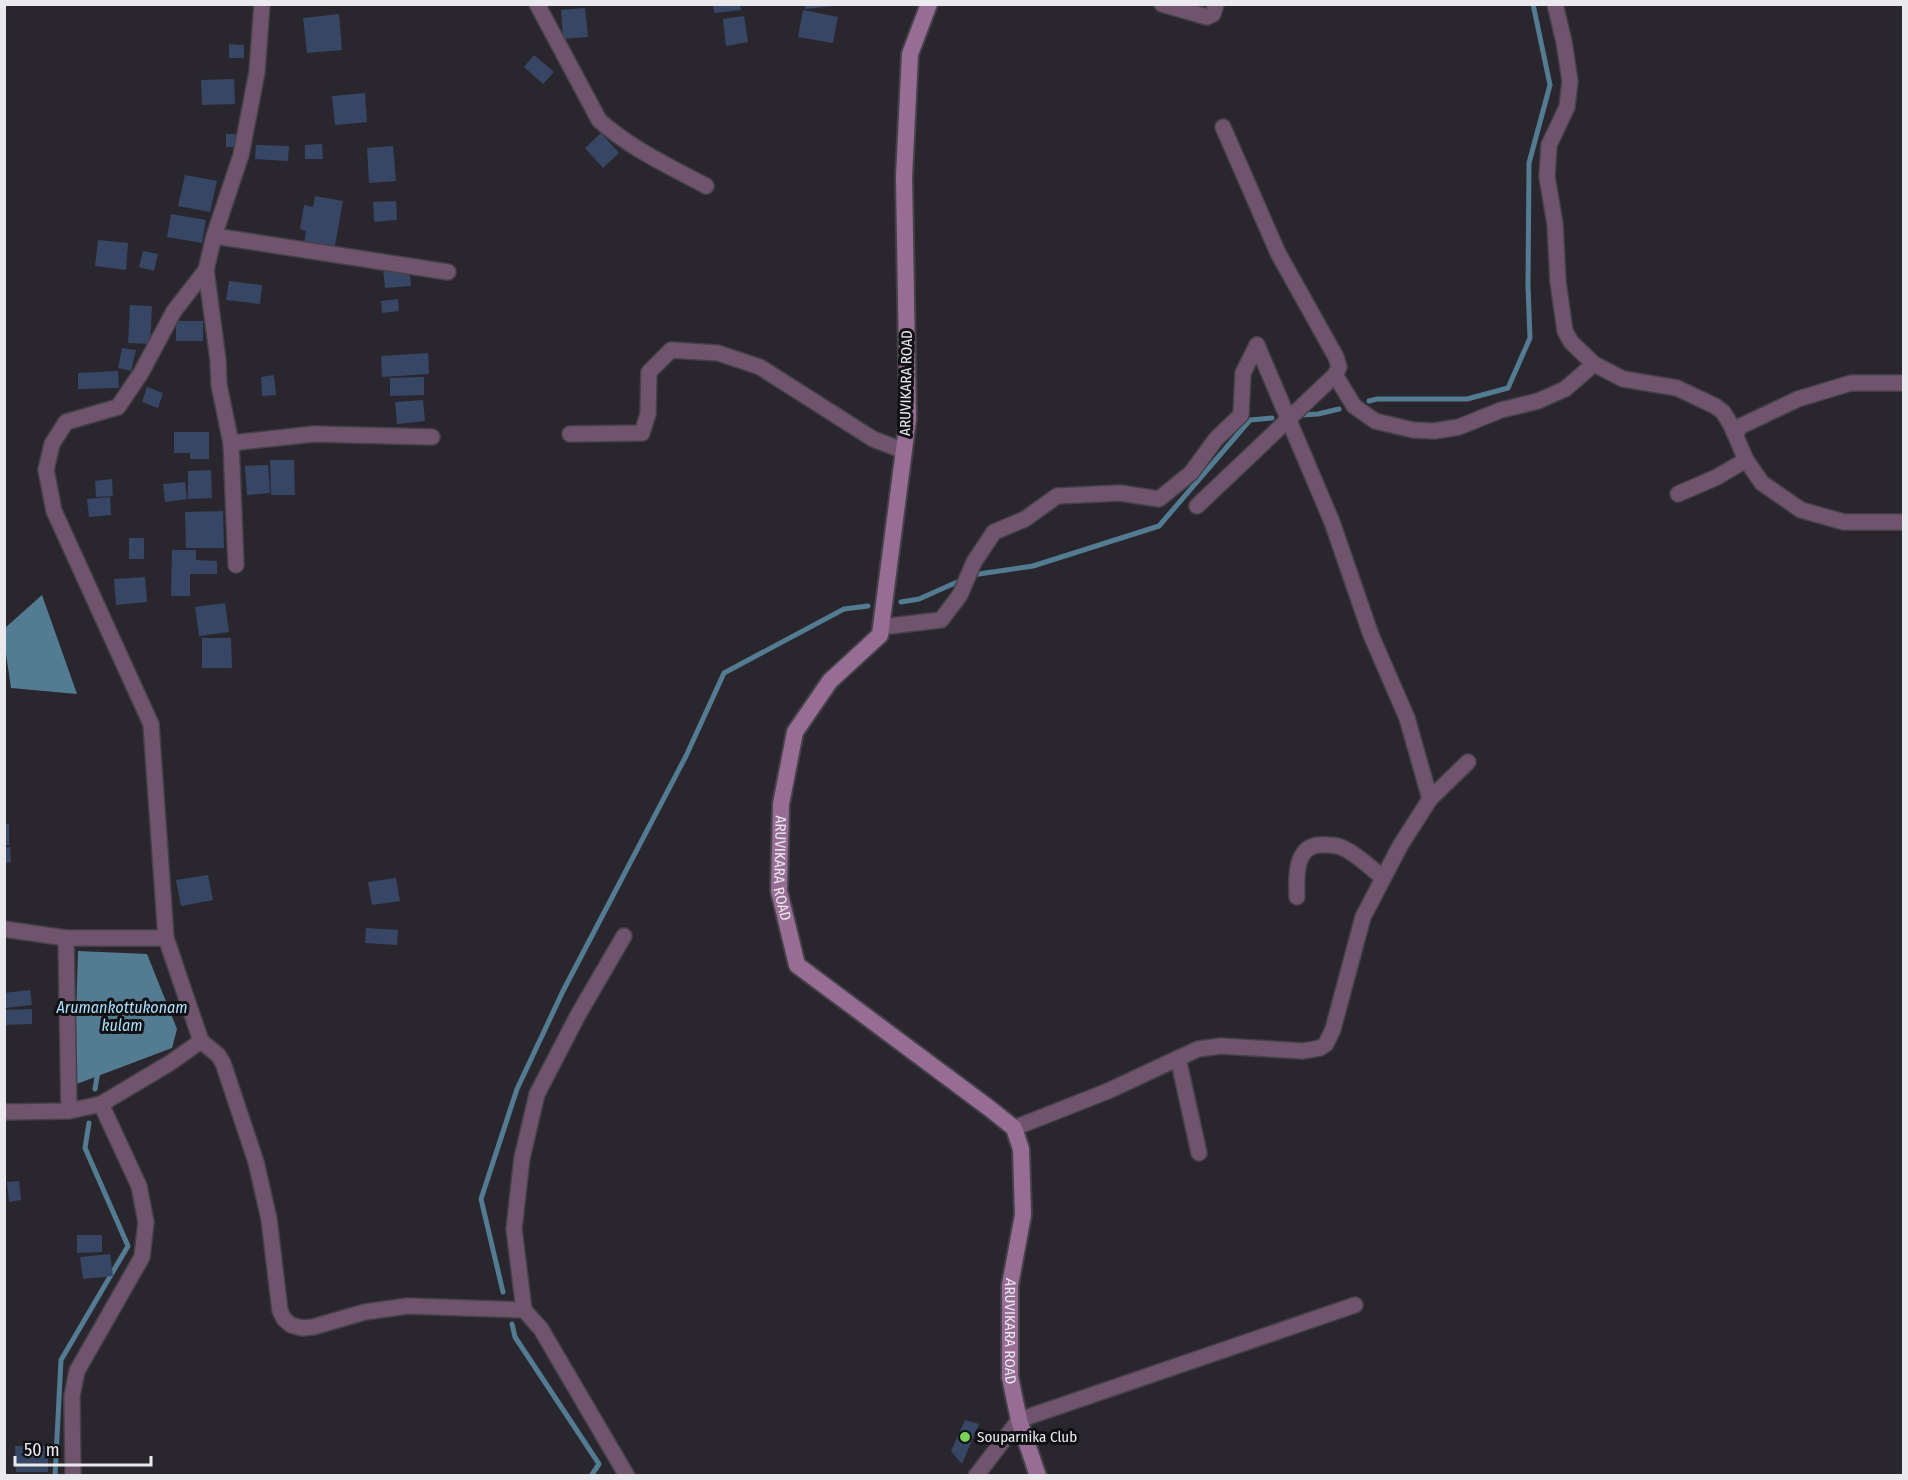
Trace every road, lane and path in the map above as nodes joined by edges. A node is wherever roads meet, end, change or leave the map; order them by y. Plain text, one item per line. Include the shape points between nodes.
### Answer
1 (262, 4) edge
2 (537, 4) edge
3 (929, 4) edge
4 (1162, 4) edge
5 (1216, 4) edge
6 (1555, 4) edge
7 (1223, 127) dead end
8 (706, 186) dead end
9 (214, 236) junction
10 (206, 270) junction
11 (448, 272) dead end
12 (1594, 364) junction
13 (1335, 375) junction
14 (1904, 383) edge
15 (1288, 419) junction
16 (570, 434) dead end
17 (1736, 436) junction
18 (432, 437) dead end
19 (231, 443) junction
20 (904, 451) junction
21 (1746, 460) junction
22 (1678, 494) dead end
23 (1197, 506) dead end
24 (1904, 522) edge
25 (236, 565) dead end
26 (881, 627) junction
27 (1468, 762) dead end
28 (1430, 799) junction
29 (1383, 878) junction
30 (1297, 897) dead end
31 (4, 929) edge
32 (624, 936) dead end
33 (66, 938) junction
34 (166, 938) junction
35 (201, 1041) junction
36 (1178, 1058) junction
37 (101, 1104) junction
38 (69, 1110) junction
39 (4, 1112) edge
40 (1014, 1128) junction
41 (1199, 1153) dead end
42 (1355, 1305) dead end
43 (524, 1310) junction
44 (1019, 1420) junction
45 (626, 1475) edge
46 (72, 1476) edge
47 (976, 1476) edge
48 (1038, 1476) edge

1 - 9 street via 257,72 241,155
2 - 8 street via 599,120 640,151
3 - 20 main road, ARUVIKARA ROAD via 910,54 904,177 908,419
4 - 5 street via 1207,17 1213,14
6 - 12 street via 1569,81 1567,107 1549,145 1547,177 1555,224 1558,282 1565,331
7 - 13 street via 1278,253 1338,362
9 - 10 street
9 - 11 street
10 - 19 street via 219,385
10 - 34 street via 174,311 118,407 66,422 52,444 46,470 54,511 151,724
12 - 13 street via 1565,389 1538,401 1501,410 1459,427 1434,431 1375,421 1354,406
12 - 17 street via 1623,379 1677,388 1706,400 1723,412
13 - 15 street
14 - 17 street via 1851,383 1798,399 1739,427
15 - 23 street
15 - 26 street via 1257,345 1244,373 1241,416 1216,439 1191,473 1159,499 1120,493 1057,496 1024,519 994,532 974,562 960,595 941,620
15 - 28 street via 1407,718
16 - 20 street via 642,433 648,414 649,372 671,350 718,353 760,367 873,439
17 - 21 street
18 - 19 street via 314,434
19 - 25 street
20 - 26 main road, ARUVIKARA ROAD
21 - 22 street
21 - 24 street via 1762,483 1801,510 1844,522
26 - 40 main road, ARUVIKARA ROAD via 880,635 830,681 795,732 781,804 779,891 797,965
27 - 28 street
28 - 29 street
29 - 30 street via 1345,848 1316,844 1302,853 1296,878
29 - 36 street via 1363,917 1326,1044 1303,1051 1221,1046 1198,1049
31 - 33 street
32 - 43 street via 537,1094 522,1158 514,1229
33 - 34 street
33 - 38 street
34 - 35 street
35 - 37 street
35 - 43 street via 223,1064 256,1162 269,1219 280,1311 291,1325 313,1328 365,1312 408,1306
36 - 40 street
36 - 41 street
37 - 38 street
37 - 46 street via 140,1186 146,1222 142,1257 77,1371 72,1396
38 - 39 street
40 - 44 main road, ARUVIKARA ROAD via 1023,1164 1023,1215 1011,1285 1010,1377
42 - 44 street
43 - 45 street via 541,1329
44 - 47 street
44 - 48 main road, ARUVIKARA ROAD

